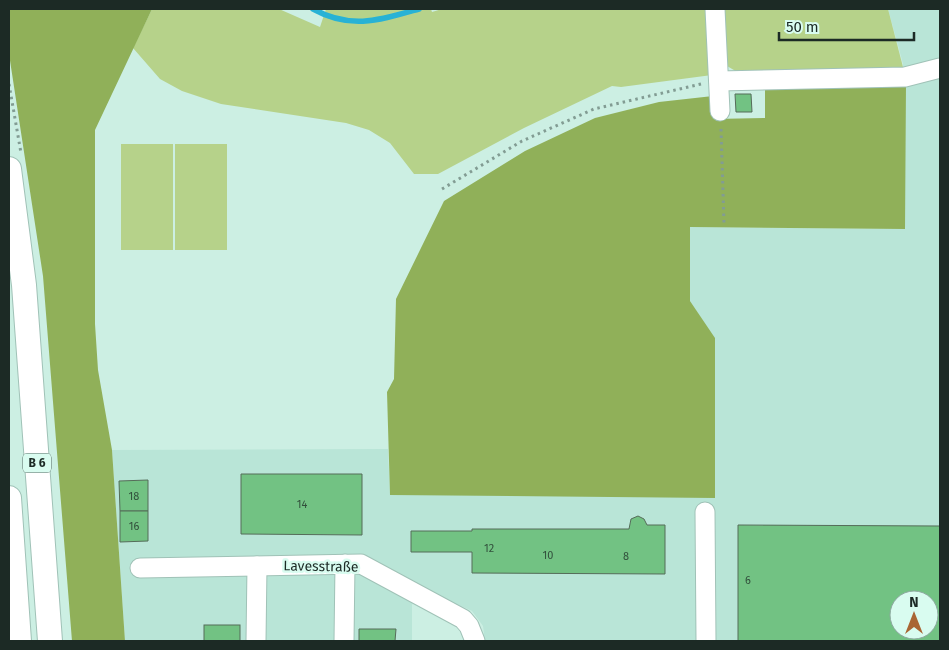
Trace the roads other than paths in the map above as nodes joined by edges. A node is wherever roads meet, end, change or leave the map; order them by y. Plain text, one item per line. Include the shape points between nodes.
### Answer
1 (715, 9) edge
2 (940, 68) edge
3 (719, 81) junction
4 (720, 111) road end
5 (9, 169) edge
6 (9, 498) edge
7 (705, 512) dead end
8 (344, 564) junction
9 (257, 566) junction
10 (140, 568) dead end
11 (19, 641) edge
12 (50, 641) edge
13 (256, 641) edge
14 (344, 641) edge
15 (475, 641) edge
16 (706, 641) edge

1 - 3 street
2 - 3 street via 905,78
3 - 4 street
5 - 12 main road, B 6 via 24,285
6 - 11 main road
7 - 16 street
8 - 9 street, Lavesstraße
8 - 14 street
8 - 15 street, Lavesstraße via 361,564 452,611 469,626
9 - 10 street, Lavesstraße
9 - 13 street

